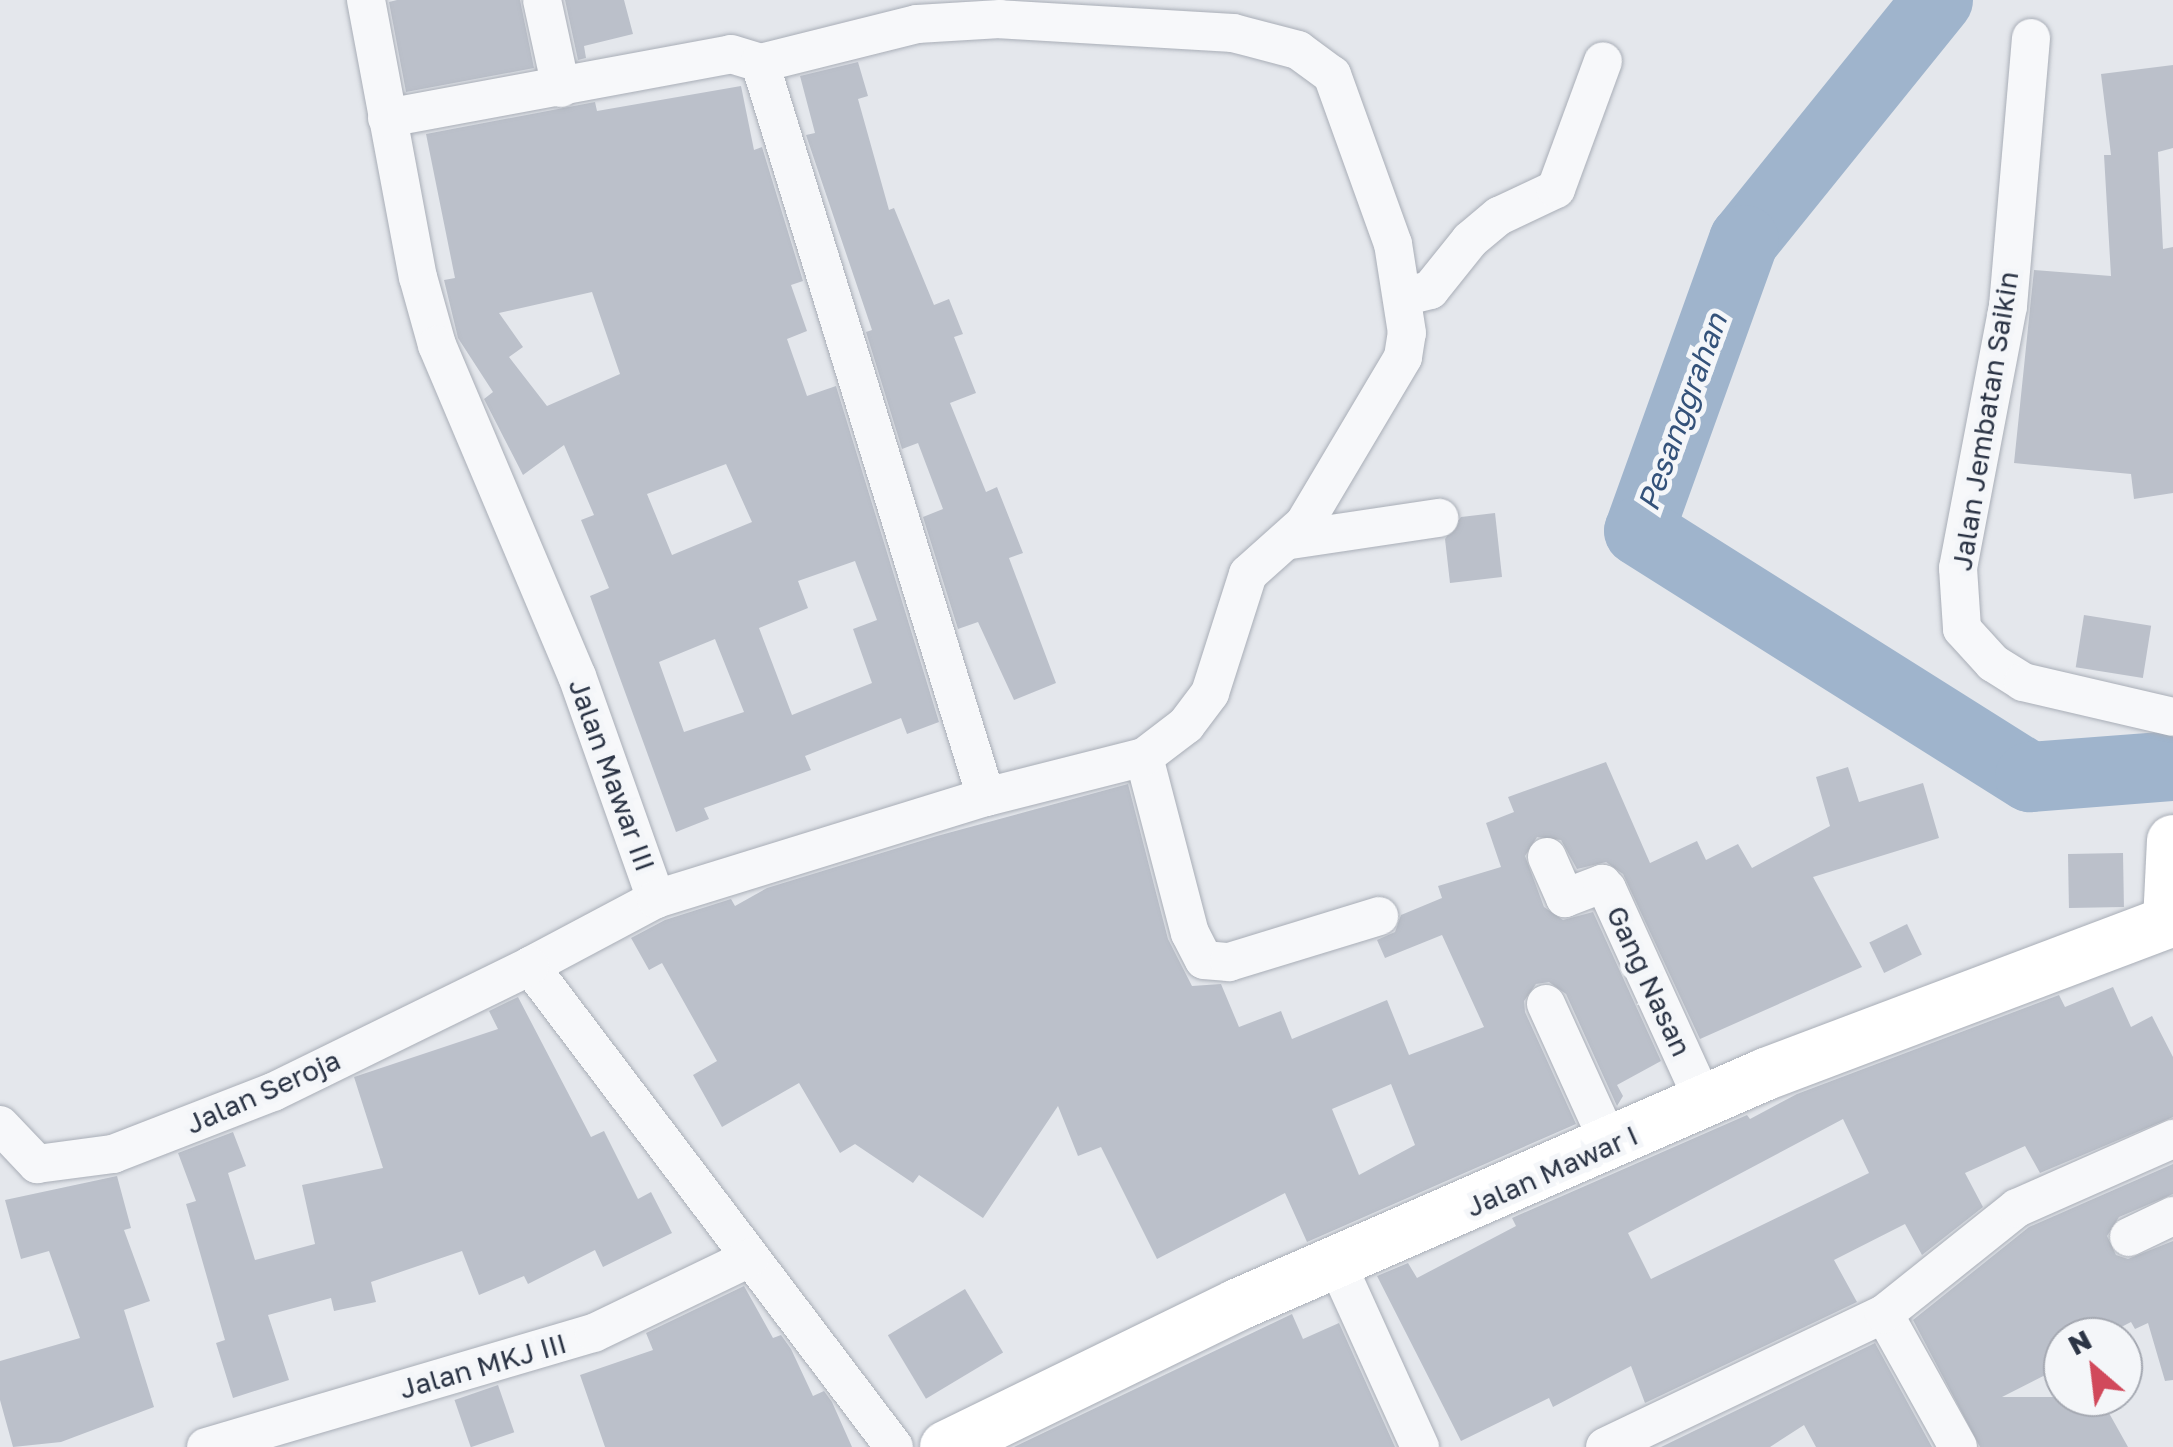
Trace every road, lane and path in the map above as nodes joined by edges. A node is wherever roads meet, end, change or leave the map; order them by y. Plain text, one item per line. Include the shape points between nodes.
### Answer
1 (366, 0) edge
2 (542, 0) edge
3 (2032, 38) dead end
4 (1602, 60) dead end
5 (760, 64) junction
6 (561, 88) junction
7 (387, 118) junction
8 (1406, 296) junction
9 (1439, 518) dead end
10 (1291, 540) junction
11 (2173, 717) edge
12 (1144, 757) junction
13 (986, 797) junction
14 (2173, 841) edge
15 (1548, 857) dead end
16 (656, 899) junction
17 (1379, 916) dead end
18 (2172, 925) edge
19 (530, 966) junction
20 (1546, 1004) dead end
21 (1704, 1102) junction
22 (0, 1125) edge
23 (2173, 1139) edge
24 (1610, 1145) junction
25 (2173, 1216) edge
26 (2129, 1236) dead end
27 (750, 1258) junction
28 (1337, 1264) junction
29 (1884, 1314) junction
30 (206, 1447) edge
31 (894, 1447) edge
32 (946, 1447) edge
33 (1420, 1447) edge
34 (1605, 1447) edge
35 (1958, 1447) edge

1 - 7 street, Jalan Mawar III
2 - 6 street
3 - 11 street, Jalan Jembatan Saikin via 2008,306 1958,568 1962,629 1994,663 2024,682
4 - 8 street via 1556,188 1499,216 1430,290
5 - 6 street via 731,54
5 - 8 street via 917,24 1000,19 1233,34 1298,50 1332,75
5 - 13 street
6 - 7 street
7 - 16 street, Jalan Mawar III via 437,345 577,676
8 - 10 street via 1403,358
9 - 10 street
10 - 12 street via 1248,574 1204,702
12 - 13 street
12 - 17 street via 1190,933 1204,960 1229,962
13 - 16 street
14 - 18 street
15 - 21 street, Gang Nasan via 1565,898 1607,888
16 - 19 street, Jalan Mawar III
18 - 21 street, Jalan Mawar I via 1859,1035
19 - 22 street, Jalan Seroja via 272,1092 114,1154 37,1164
19 - 27 street
20 - 24 street
21 - 24 street, Jalan Mawar I
23 - 29 street via 2017,1208
24 - 28 street, Jalan Mawar I
25 - 26 street
27 - 30 street, Jalan MKJ III via 594,1333
27 - 31 street
28 - 32 street, Jalan Mawar I via 1179,1331
28 - 33 street
29 - 34 street
29 - 35 street

